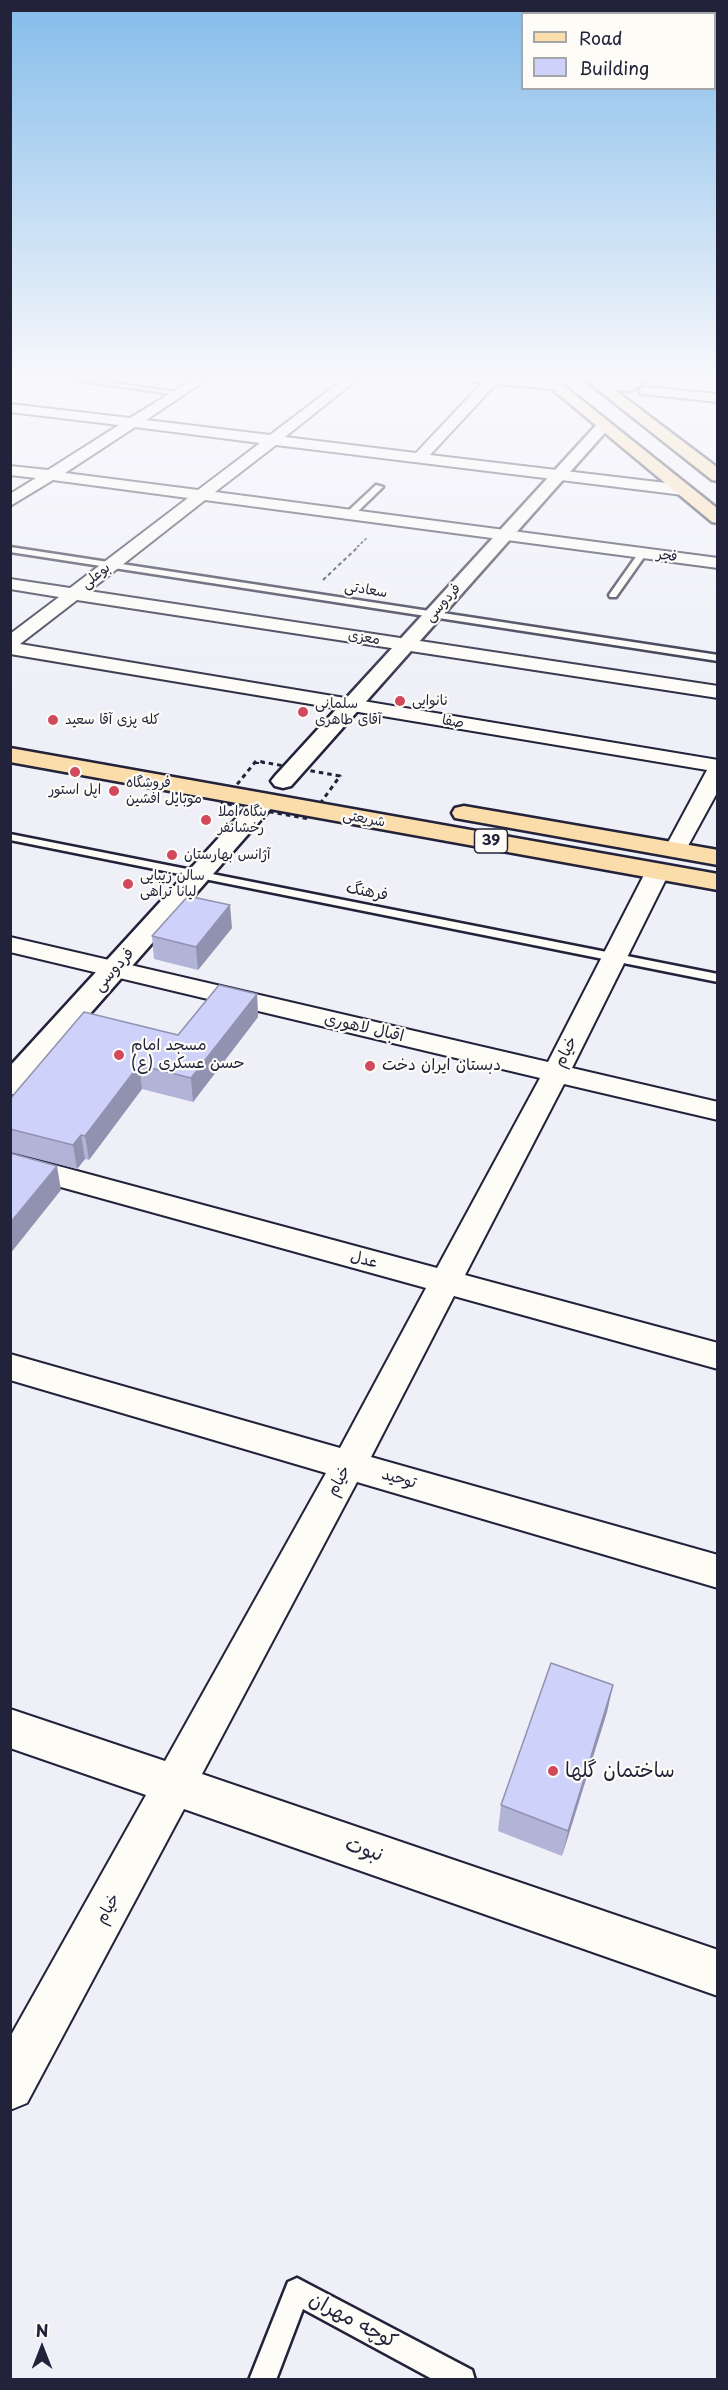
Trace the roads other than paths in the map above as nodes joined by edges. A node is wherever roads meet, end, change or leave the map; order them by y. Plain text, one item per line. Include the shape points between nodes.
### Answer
1 (28, 490) edge
2 (160, 490) edge
3 (208, 490) edge
4 (376, 490) edge
5 (545, 490) edge
6 (679, 490) edge
7 (683, 490) joint
8 (201, 495) junction
9 (10, 501) edge
10 (349, 514) junction
11 (716, 516) edge
12 (504, 535) junction
13 (10, 549) edge
14 (643, 553) junction
15 (111, 565) junction
16 (711, 567) edge
17 (10, 584) edge
18 (74, 594) junction
19 (613, 595) dead end
20 (433, 614) junction
21 (10, 643) edge
22 (405, 644) junction
23 (10, 648) edge
24 (717, 658) edge
25 (717, 692) edge
26 (351, 705) junction
27 (10, 734) edge
28 (10, 755) edge
29 (717, 768) edge
30 (233, 773) dead end
31 (271, 787) junction
32 (10, 837) edge
33 (717, 858) edge
34 (667, 861) junction
35 (198, 875) junction
36 (717, 882) edge
37 (10, 945) edge
38 (615, 957) junction
39 (115, 969) junction
40 (717, 978) edge
41 (556, 1073) junction
42 (10, 1085) edge
43 (717, 1111) edge
44 (10, 1163) edge
45 (444, 1282) junction
46 (717, 1356) edge
47 (10, 1366) edge
48 (349, 1464) junction
49 (717, 1572) edge
50 (10, 1728) edge
51 (176, 1784) junction
52 (717, 1973) edge
53 (10, 2086) edge
54 (262, 2379) edge
55 (462, 2379) edge

1 - 9 street
2 - 8 street, فجر
3 - 8 street, بوعلی
4 - 10 lane
5 - 12 main road, فردوسی
6 - 7 street
7 - 11 main road
8 - 10 street, فجر
8 - 15 street, بوعلی
10 - 12 street, فجر
12 - 14 street, فجر
12 - 20 main road, فردوسی
13 - 15 lane, سعادتی
14 - 16 street, فجر
14 - 19 lane
15 - 18 street, بوعلی
15 - 20 lane, سعادتی
17 - 18 street, معزی
18 - 21 street, بوعلی
18 - 22 street, معزی
20 - 22 main road, فردوسی
20 - 24 lane, سعادتی
22 - 25 street, معزی
22 - 26 main road, فردوسی
23 - 26 street, صفا
26 - 29 street, صفا
26 - 31 main road, فردوسی
27 - 30 main road
28 - 31 main road, شریعتی / 39
29 - 34 street, خیام
31 - 34 main road, شریعتی / 39
31 - 35 main road, فردوسی
32 - 35 lane, فرهنگ
33 - 34 main road, شریعتی / 39
34 - 36 main road, شریعتی / 39
34 - 38 street, خیام
35 - 38 lane, فرهنگ
35 - 39 main road, فردوسی
37 - 39 street, اقبال لاهوری
38 - 40 lane, فرهنگ
38 - 41 street, خیام
39 - 41 street, اقبال لاهوری
39 - 42 main road, فردوسی
41 - 43 street, اقبال لاهوری
41 - 45 street, خیام
44 - 45 street, عدل
45 - 46 street, عدل
45 - 48 street, خیام
47 - 48 street, توحید
48 - 49 street, توحید
48 - 51 street, خیام
50 - 51 street, نبوت
51 - 52 street, نبوت
51 - 53 street, خیام
54 - 55 lane, کوچه مهران via 297,2291

